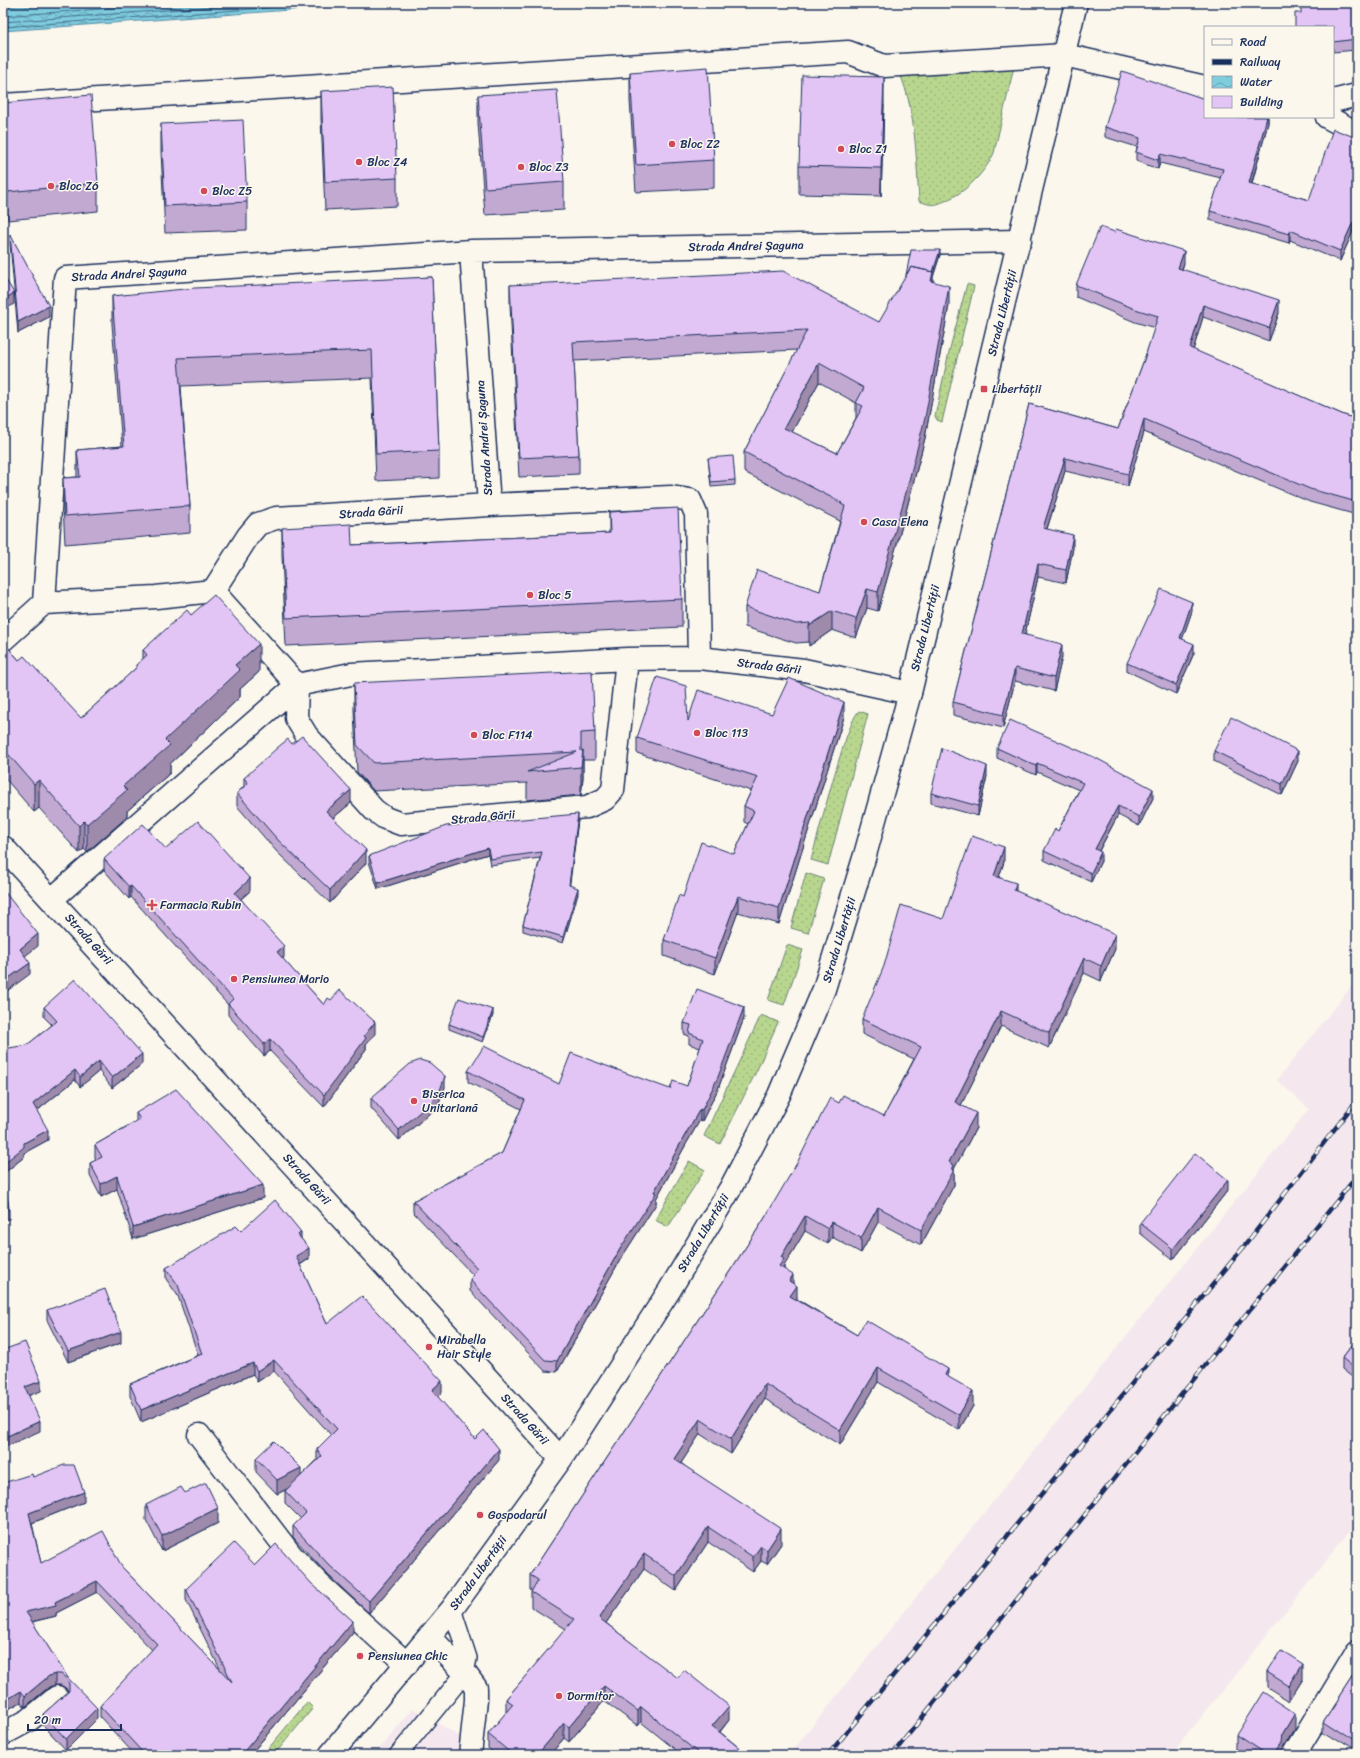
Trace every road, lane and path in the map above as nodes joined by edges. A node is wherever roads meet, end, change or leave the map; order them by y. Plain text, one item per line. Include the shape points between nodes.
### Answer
1 (1076, 3) edge
2 (1066, 46) junction
3 (1204, 86) edge
4 (1357, 95) edge
5 (1334, 101) edge
6 (3, 105) edge
7 (1329, 118) edge
8 (1357, 133) edge
9 (1020, 241) junction
10 (471, 251) junction
11 (489, 505) junction
12 (213, 591) junction
13 (44, 603) junction
14 (3, 640) edge
15 (699, 658) junction
16 (627, 659) junction
17 (297, 685) junction
18 (910, 693) junction
19 (5, 853) edge
20 (52, 899) junction
21 (199, 1435) dead end
22 (561, 1459) junction
23 (452, 1609) junction
24 (430, 1637) junction
25 (1357, 1651) edge
26 (407, 1664) junction
27 (466, 1673) junction
28 (58, 1697) dead end
29 (3, 1734) edge
30 (330, 1755) edge
31 (398, 1755) edge
32 (470, 1755) edge
33 (1294, 1755) edge

1 - 2 street, Strada Libertății
2 - 3 street
2 - 6 street via 884,66 848,52
2 - 9 street, Strada Libertății
4 - 5 street
7 - 8 street
9 - 10 street, Strada Andrei Șaguna
9 - 18 street, Strada Libertății
10 - 11 street, Strada Andrei Șaguna
10 - 13 street, Strada Andrei Șaguna via 65,278
11 - 12 street, Strada Gării via 276,518 258,524
11 - 15 street, Strada Gării via 672,497 690,500 696,514
12 - 13 street
12 - 17 street
13 - 14 street
15 - 16 street, Strada Gării
15 - 18 street, Strada Gării via 804,670
16 - 17 street, Strada Gării via 351,674
16 - 17 street, Strada Gării via 613,790 605,799 587,807 401,824 385,818 374,810 307,736 296,718
17 - 20 street, Strada Gării
18 - 22 street, Strada Libertății via 866,855 824,989 779,1095 726,1196
19 - 20 street, Strada Gării
20 - 22 street, Strada Gării
21 - 26 street via 292,1556
22 - 23 street, Strada Libertății
23 - 24 street, Strada Libertății
23 - 27 lane via 468,1658
24 - 26 street, Strada Libertății
24 - 27 street
25 - 33 street
26 - 30 street, Strada Libertății
27 - 31 lane
27 - 32 street via 476,1688
28 - 29 street via 29,1720

